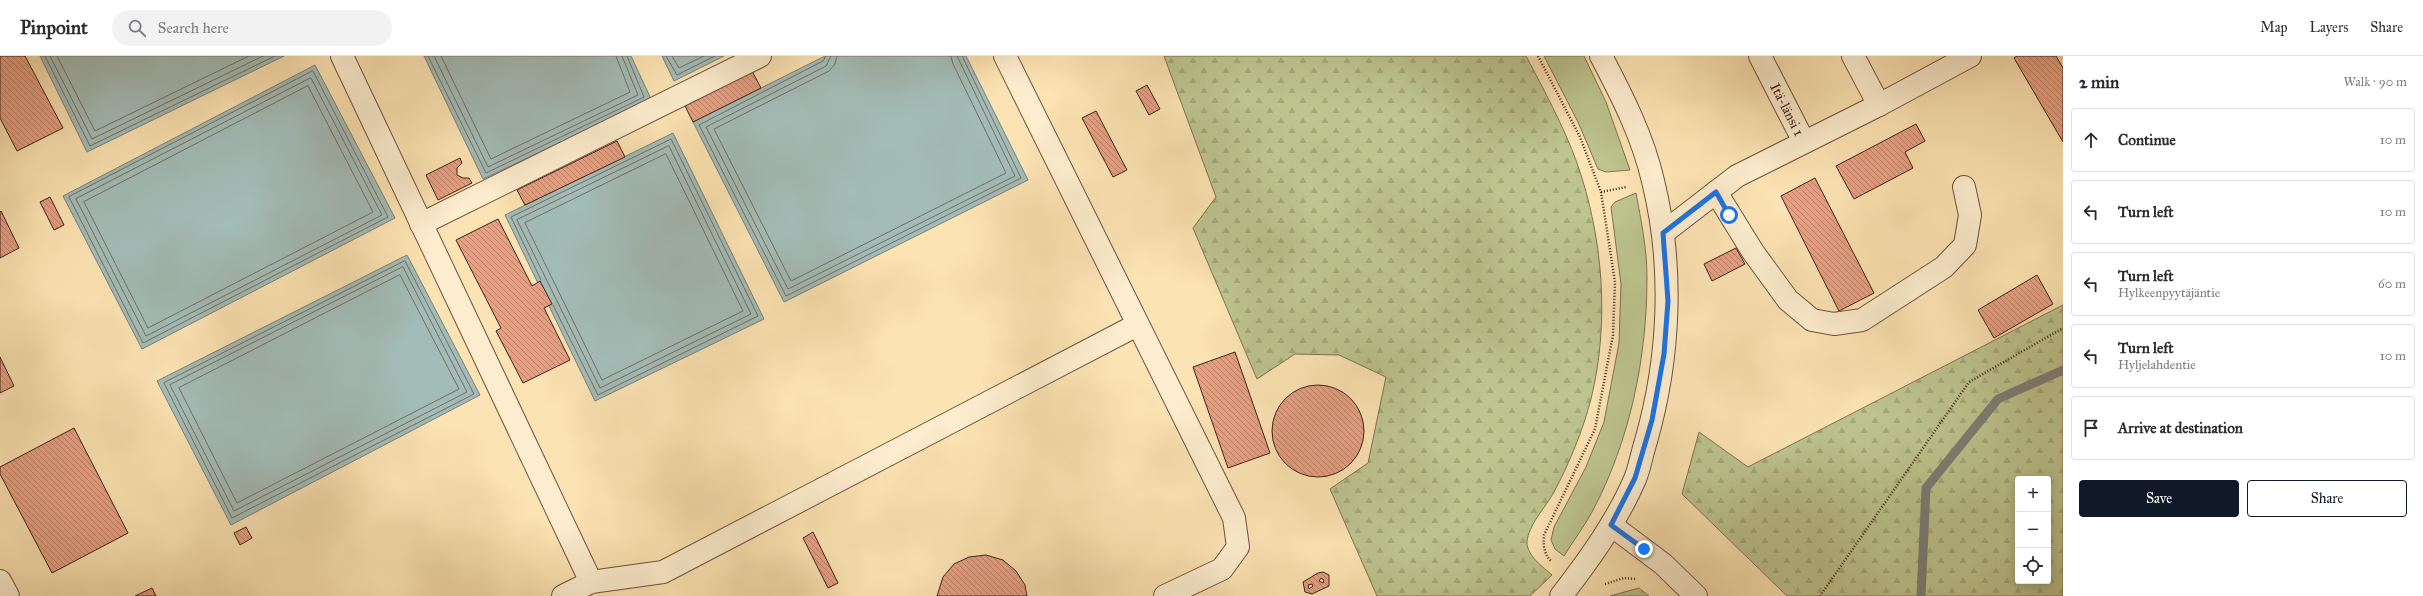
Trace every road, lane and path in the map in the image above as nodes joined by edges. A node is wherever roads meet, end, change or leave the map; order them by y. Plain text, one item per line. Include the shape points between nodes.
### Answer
1 (342, 56) edge
2 (760, 56) edge
3 (1005, 56) edge
4 (1538, 56) edge
5 (1601, 56) edge
6 (1760, 56) edge
7 (1853, 56) edge
8 (1961, 58) edge
9 (1879, 105) junction
10 (1804, 142) junction
11 (1964, 187) dead end
12 (1716, 192) junction
13 (421, 224) junction
14 (1663, 233) junction
15 (1138, 325) junction
16 (2063, 328) edge
17 (1611, 525) junction
18 (1643, 580) dead end
19 (0, 581) edge
20 (591, 582) junction
21 (1567, 588) edge
22 (8, 596) edge
23 (563, 596) edge
24 (1165, 596) edge
25 (1696, 596) edge
26 (1820, 596) edge

1 - 13 street
2 - 13 street
3 - 15 street
4 - 21 path via 1580,137 1601,192 1615,282 1613,335 1595,428 1544,535 1543,546 1548,558
5 - 14 street via 1628,109 1653,180
6 - 10 street, Itä-länsi 1
7 - 9 street
8 - 9 street
9 - 10 street
10 - 12 street via 1737,176
11 - 12 street via 1970,215 1965,245 1944,267 1862,320 1834,324 1812,320 1788,300 1753,252
12 - 14 street
13 - 20 street
14 - 17 street via 1668,301 1664,354 1656,398 1635,478
15 - 20 street via 663,572
15 - 24 street via 1234,518 1238,547 1222,569
16 - 26 path via 1969,382
17 - 21 street
17 - 25 street via 1663,564
18 - 21 path via 1624,578 1588,589
19 - 22 street
20 - 23 street

